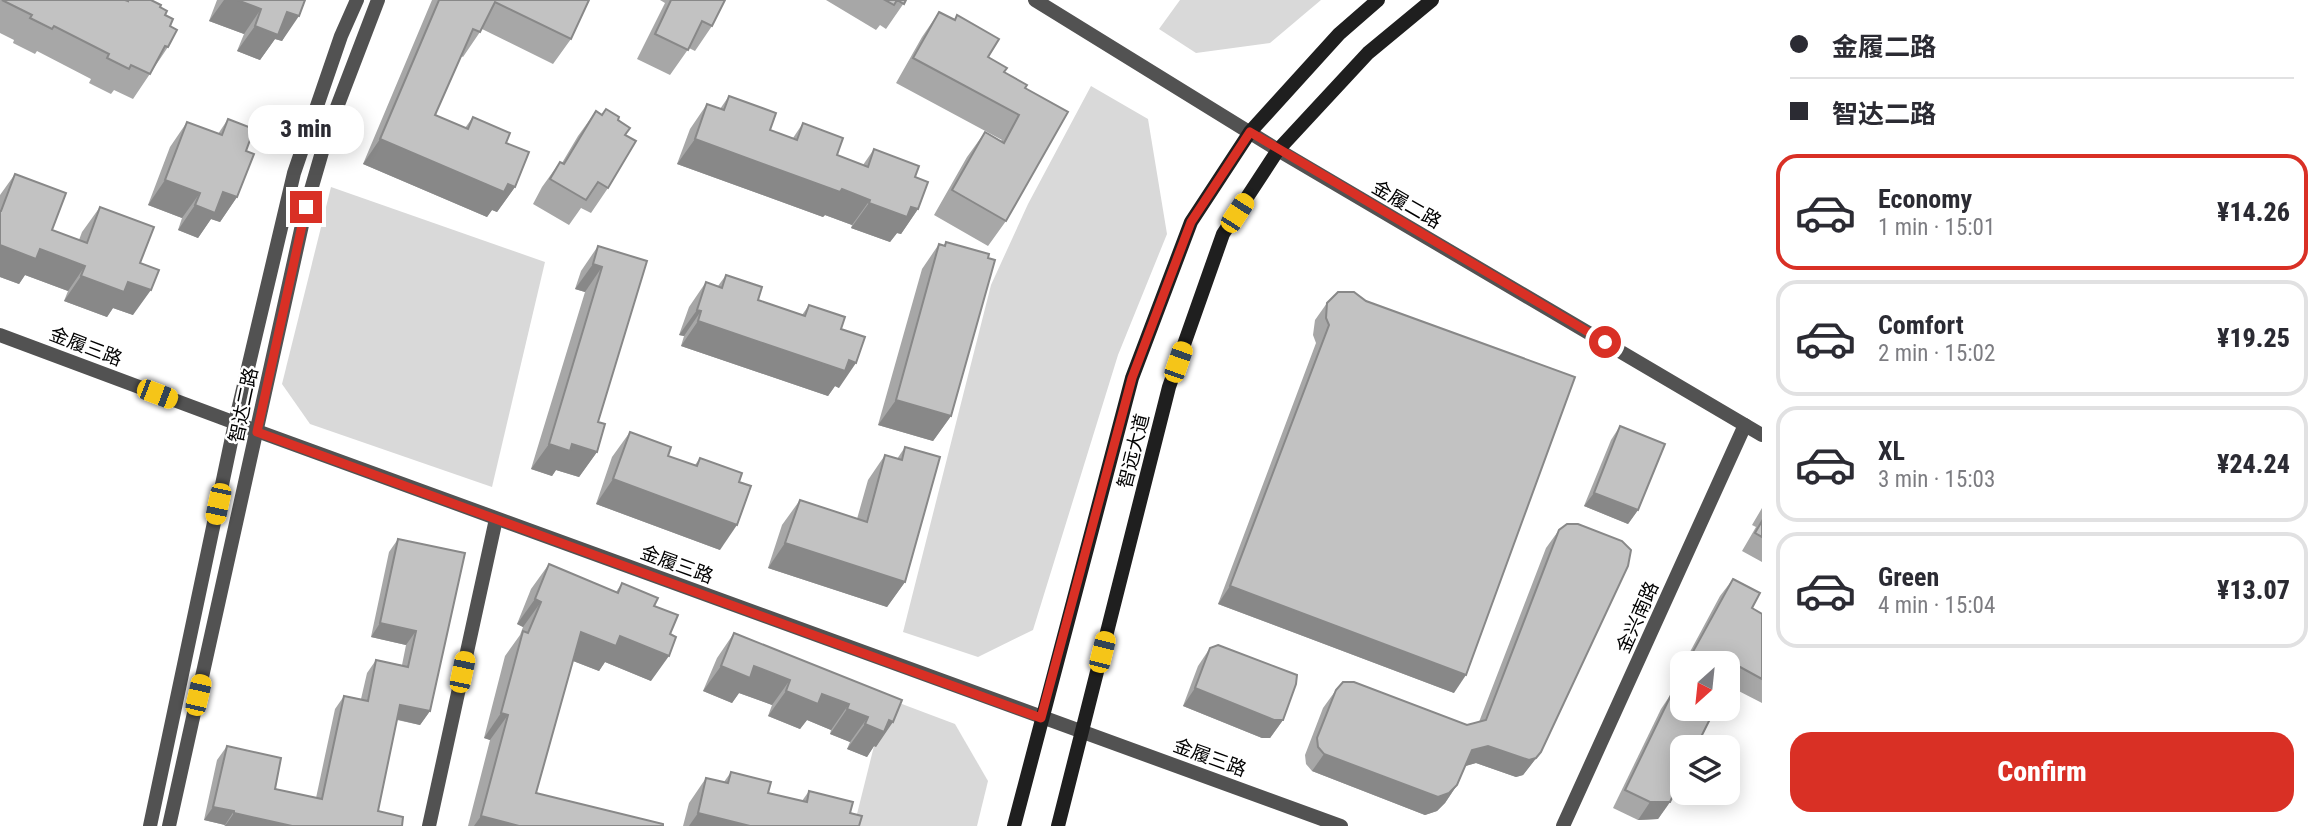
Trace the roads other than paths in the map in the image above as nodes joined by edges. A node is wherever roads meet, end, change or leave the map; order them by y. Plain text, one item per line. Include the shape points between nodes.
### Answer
1 (358, 0) edge
2 (378, 0) edge
3 (1035, 0) edge
4 (1378, 0) edge
5 (1432, 0) edge
6 (1250, 132) junction
7 (1278, 150) junction
8 (0, 335) edge
9 (235, 423) junction
10 (1745, 425) junction
11 (257, 432) junction
12 (1762, 435) edge
13 (496, 519) junction
14 (1041, 718) junction
15 (1082, 731) junction
16 (150, 826) edge
17 (169, 826) edge
18 (429, 826) edge
19 (1014, 826) edge
20 (1058, 826) edge
21 (1341, 826) edge
22 (1563, 826) edge

1 - 9 street, 智达二路 via 294,173
2 - 11 street, 智达二路 via 329,128 306,207
3 - 6 street, 金履二路
4 - 6 main road, 智远大道 via 1339,34
5 - 7 main road, 智远大道 via 1368,52
6 - 7 street, 金履二路
6 - 14 main road, 智远大道 via 1191,222 1132,378
7 - 10 street, 金履二路
7 - 15 main road, 智远大道 via 1223,234 1169,387
8 - 9 street, 金履三路
9 - 11 street, 金履三路
9 - 16 street, 智达二路
10 - 12 street, 金履二路
10 - 22 street, 金兴南路
11 - 13 street, 金履三路
11 - 17 street, 智达二路
13 - 14 street, 金履三路
13 - 18 street
14 - 15 street, 金履三路
14 - 19 main road, 智远大道
15 - 20 main road, 智远大道
15 - 21 street, 金履三路

